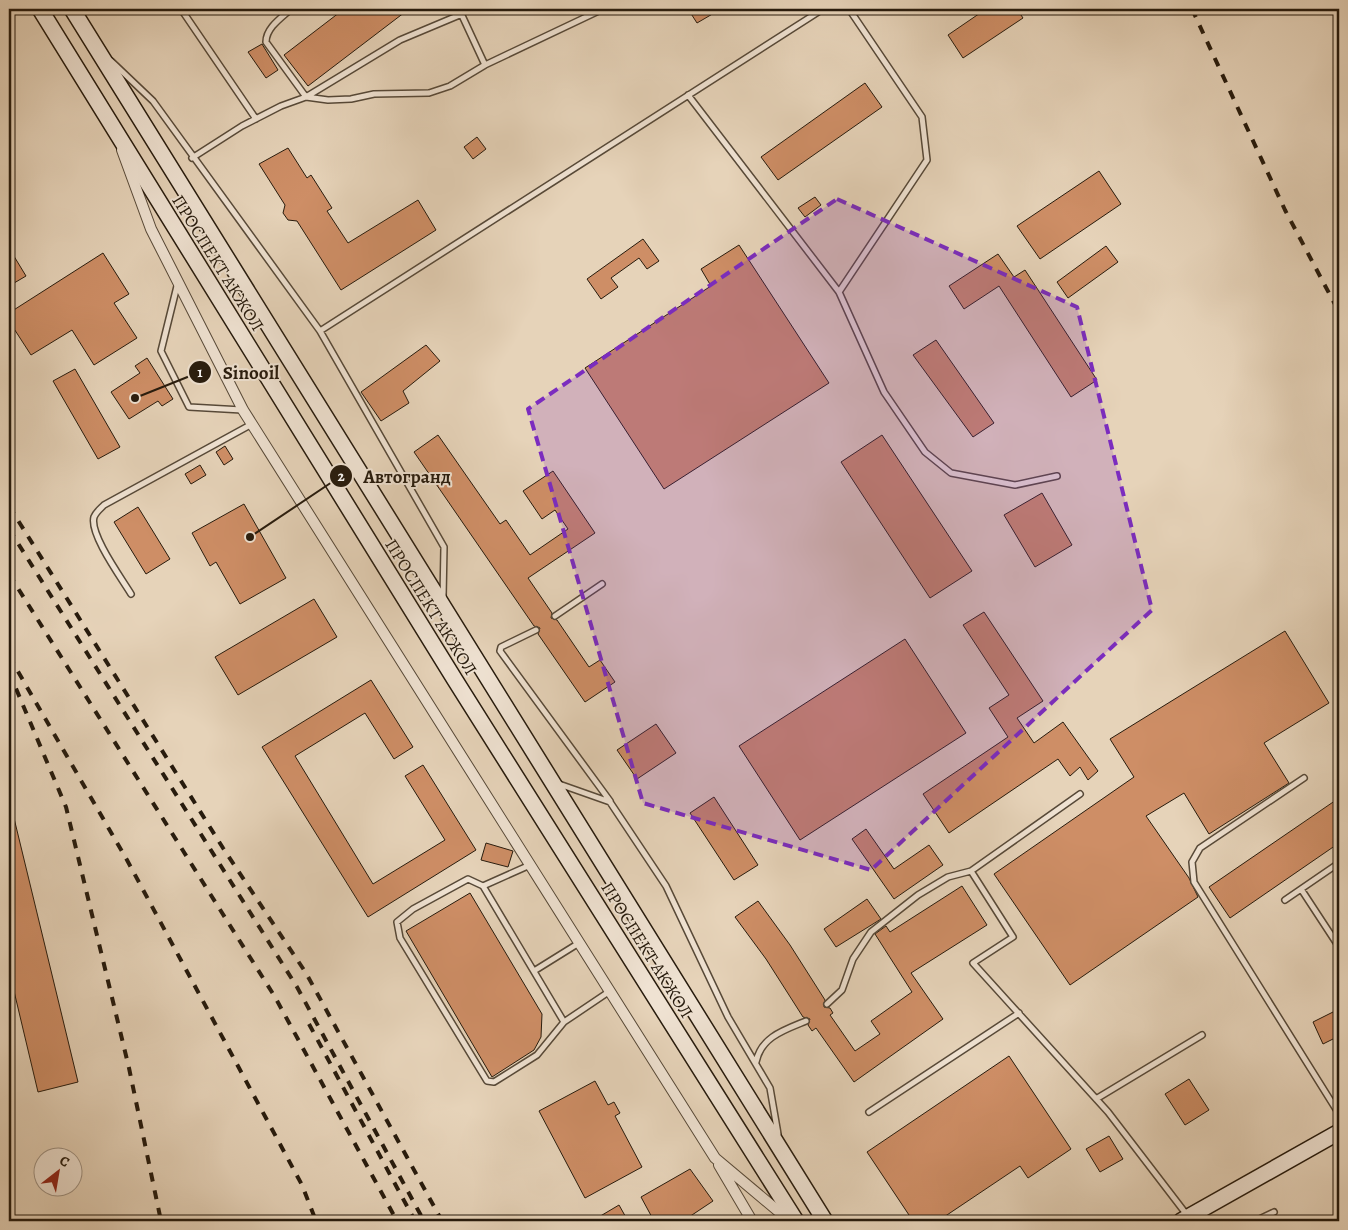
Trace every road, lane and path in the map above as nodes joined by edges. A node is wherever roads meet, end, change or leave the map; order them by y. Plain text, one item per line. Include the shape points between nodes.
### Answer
1 (40, 9) edge
2 (72, 9) edge
3 (181, 9) edge
4 (291, 9) edge
5 (459, 9) edge
6 (603, 9) edge
7 (823, 9) edge
8 (849, 9) edge
9 (462, 14) junction
10 (94, 44) junction
11 (485, 65) junction
12 (688, 95) junction
13 (306, 97) junction
14 (256, 119) junction
15 (115, 133) junction
16 (192, 158) junction
17 (178, 282) junction
18 (839, 292) junction
19 (320, 331) junction
20 (243, 410) junction
21 (252, 424) junction
22 (1057, 476) dead end
23 (602, 584) dead end
24 (131, 594) dead end
25 (442, 608) junction
26 (555, 616) dead end
27 (536, 630) dead end
28 (478, 664) junction
29 (455, 680) junction
30 (1304, 778) dead end
31 (550, 781) junction
32 (1080, 794) dead end
33 (610, 802) junction
34 (1339, 863) edge
35 (530, 865) junction
36 (971, 870) junction
37 (484, 886) junction
38 (1300, 889) junction
39 (1285, 900) dead end
40 (579, 942) junction
41 (1339, 947) edge
42 (534, 971) junction
43 (610, 991) junction
44 (827, 1004) dead end
45 (1018, 1013) junction
46 (806, 1021) dead end
47 (564, 1022) junction
48 (1202, 1035) dead end
49 (756, 1063) junction
50 (1096, 1099) junction
51 (869, 1112) dead end
52 (1339, 1114) edge
53 (1339, 1132) edge
54 (780, 1149) junction
55 (715, 1158) junction
56 (1274, 1212) dead end
57 (1185, 1219) edge
58 (752, 1221) edge
59 (790, 1221) edge
60 (796, 1221) edge
61 (825, 1221) edge
62 (1255, 1221) edge

1 - 15 main road, ПРОСПЕКТ АКЖОЛ
2 - 10 main road, ПРОСПЕКТ АКЖОЛ
3 - 14 lane
4 - 13 lane via 272,26 266,42
5 - 9 lane
6 - 11 lane
7 - 12 lane
8 - 18 lane via 922,117 927,160
9 - 11 lane
9 - 13 lane via 400,40
10 - 16 lane via 152,101
10 - 25 main road, ПРОСПЕКТ АКЖОЛ
11 - 13 lane via 450,86 429,93 374,94 344,100
12 - 18 lane
12 - 19 lane
13 - 14 lane
14 - 16 lane
15 - 17 street via 151,229
15 - 29 main road, ПРОСПЕКТ АКЖОЛ
16 - 19 lane
17 - 20 street
17 - 20 lane via 161,351 189,407
18 - 22 lane via 884,392 925,452 951,473 1015,485
19 - 25 lane via 444,547
20 - 21 street
21 - 24 lane via 98,511 94,528
21 - 35 street
23 - 26 lane
25 - 28 main road, ПРОСПЕКТ АКЖОЛ
27 - 33 lane via 501,647 500,651
28 - 29 main road
28 - 31 main road, ПРОСПЕКТ АКЖОЛ
29 - 60 main road, ПРОСПЕКТ АКЖОЛ
30 - 52 lane via 1200,848 1192,862 1194,882
31 - 33 lane
31 - 54 main road, ПРОСПЕКТ АКЖОЛ
32 - 36 lane
33 - 49 lane via 666,886 728,1017
34 - 38 lane
35 - 37 lane
35 - 40 street
36 - 44 lane via 948,877 918,895 870,932 853,959 842,990
36 - 45 lane via 1013,936 973,963
37 - 42 lane
37 - 47 lane via 468,879 413,909 397,922 400,938 487,1081 494,1082 537,1055
38 - 39 lane
38 - 41 lane
40 - 42 lane
40 - 43 street
42 - 47 lane
43 - 47 lane
43 - 55 street
45 - 50 lane
45 - 51 lane
46 - 49 lane via 778,1033 763,1044
48 - 50 lane
49 - 54 lane via 770,1088
50 - 57 lane
53 - 57 main road
54 - 61 main road, ПРОСПЕКТ АКЖОЛ
55 - 58 street
55 - 59 street
56 - 62 lane

